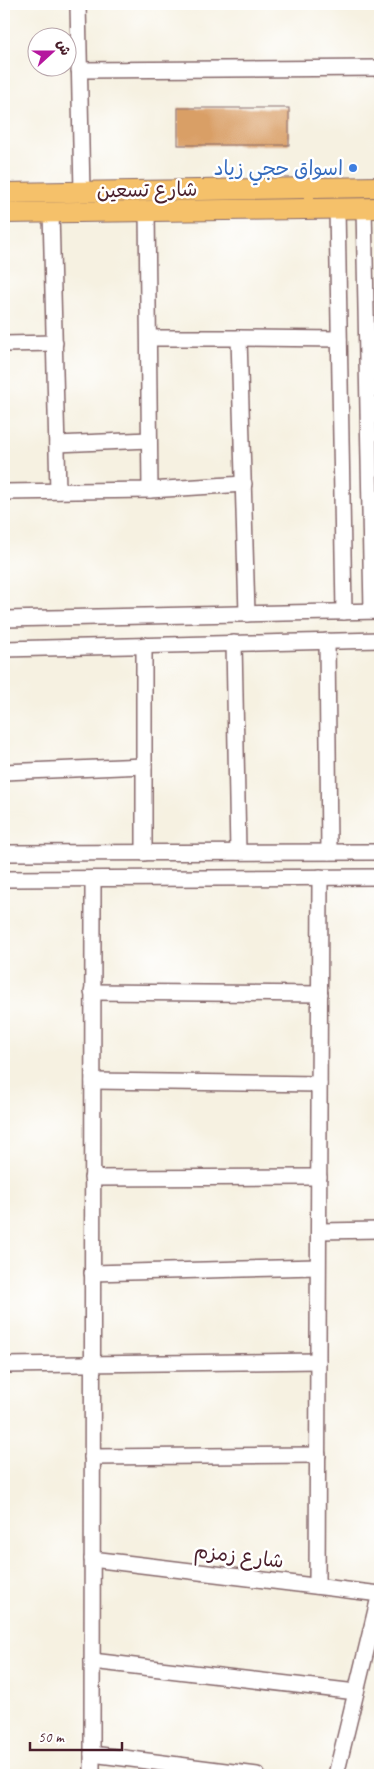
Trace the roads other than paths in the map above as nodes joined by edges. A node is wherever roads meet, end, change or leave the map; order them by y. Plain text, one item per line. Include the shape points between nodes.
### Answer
1 (78, 4) edge
2 (380, 68) edge
3 (79, 70) junction
4 (380, 187) edge
5 (82, 192) junction
6 (4, 193) edge
7 (337, 208) junction
8 (372, 208) edge
9 (147, 210) junction
10 (51, 212) junction
11 (4, 213) edge
12 (337, 233) junction
13 (364, 233) junction
14 (373, 325) edge
15 (149, 338) junction
16 (239, 338) junction
17 (339, 339) junction
18 (55, 343) junction
19 (4, 344) edge
20 (368, 396) junction
21 (340, 397) junction
22 (374, 426) edge
23 (149, 440) junction
24 (57, 444) junction
25 (244, 484) junction
26 (150, 490) junction
27 (58, 491) junction
28 (4, 492) edge
29 (376, 611) edge
30 (344, 612) junction
31 (248, 614) junction
32 (4, 619) edge
33 (380, 640) edge
34 (327, 641) junction
35 (234, 643) junction
36 (144, 645) junction
37 (4, 649) edge
38 (144, 766) junction
39 (4, 772) edge
40 (195, 852) junction
41 (238, 852) junction
42 (329, 852) junction
43 (380, 852) edge
44 (4, 853) edge
45 (144, 853) junction
46 (320, 877) junction
47 (380, 877) edge
48 (195, 878) junction
49 (4, 879) edge
50 (93, 879) junction
51 (92, 992) junction
52 (320, 994) junction
53 (93, 1081) junction
54 (319, 1084) junction
55 (319, 1177) junction
56 (92, 1178) junction
57 (380, 1230) edge
58 (319, 1231) junction
59 (317, 1267) junction
60 (92, 1272) junction
61 (318, 1361) junction
62 (92, 1364) junction
63 (4, 1365) edge
64 (318, 1455) junction
65 (92, 1457) junction
66 (92, 1559) junction
67 (317, 1586) junction
68 (380, 1594) edge
69 (92, 1660) junction
70 (356, 1692) junction
71 (92, 1754) junction
72 (158, 1769) edge
73 (92, 1775) edge
74 (257, 1775) edge
75 (336, 1775) edge

1 - 3 street
2 - 3 street
3 - 5 street
4 - 5 main road, شارع تسعين
5 - 6 main road, شارع تسعين
7 - 8 main road, شارع تسعين
7 - 9 main road, شارع تسعين
7 - 12 street
8 - 13 street
9 - 10 main road, شارع تسعين
9 - 15 street
10 - 11 main road, شارع تسعين
10 - 18 street
12 - 13 street via 356,226
12 - 17 street
13 - 14 street
14 - 20 street
15 - 16 street
15 - 23 street
16 - 17 street
16 - 25 street
17 - 21 street
18 - 19 street
18 - 24 street
20 - 21 street
20 - 22 street
21 - 30 street
22 - 29 street
23 - 24 street
23 - 26 street
24 - 27 street
25 - 26 street
25 - 31 street
26 - 27 street
27 - 28 street
29 - 30 street
30 - 31 street
31 - 32 street
33 - 34 street
34 - 35 street
34 - 42 street
35 - 36 street
35 - 41 street
36 - 37 street
36 - 38 street
38 - 39 street
38 - 45 street
40 - 41 street
40 - 45 street
40 - 48 street
41 - 42 street
42 - 43 street
44 - 45 street
46 - 47 street
46 - 48 street
46 - 52 street
48 - 50 street
49 - 50 street
50 - 51 street
51 - 52 street
51 - 53 street
52 - 54 street
53 - 54 street
53 - 56 street
54 - 55 street
55 - 56 street
55 - 58 street
56 - 60 street
57 - 58 street
58 - 59 street
59 - 60 street
59 - 61 street
60 - 62 street
61 - 62 street
61 - 64 street
62 - 63 street
62 - 65 street
64 - 65 street
64 - 67 street
65 - 66 street
66 - 67 street, شارع زمزم
66 - 69 street
67 - 68 street, شارع زمزم
68 - 70 street
69 - 70 street
69 - 71 street
70 - 75 street
71 - 72 street
71 - 73 street
72 - 74 street

